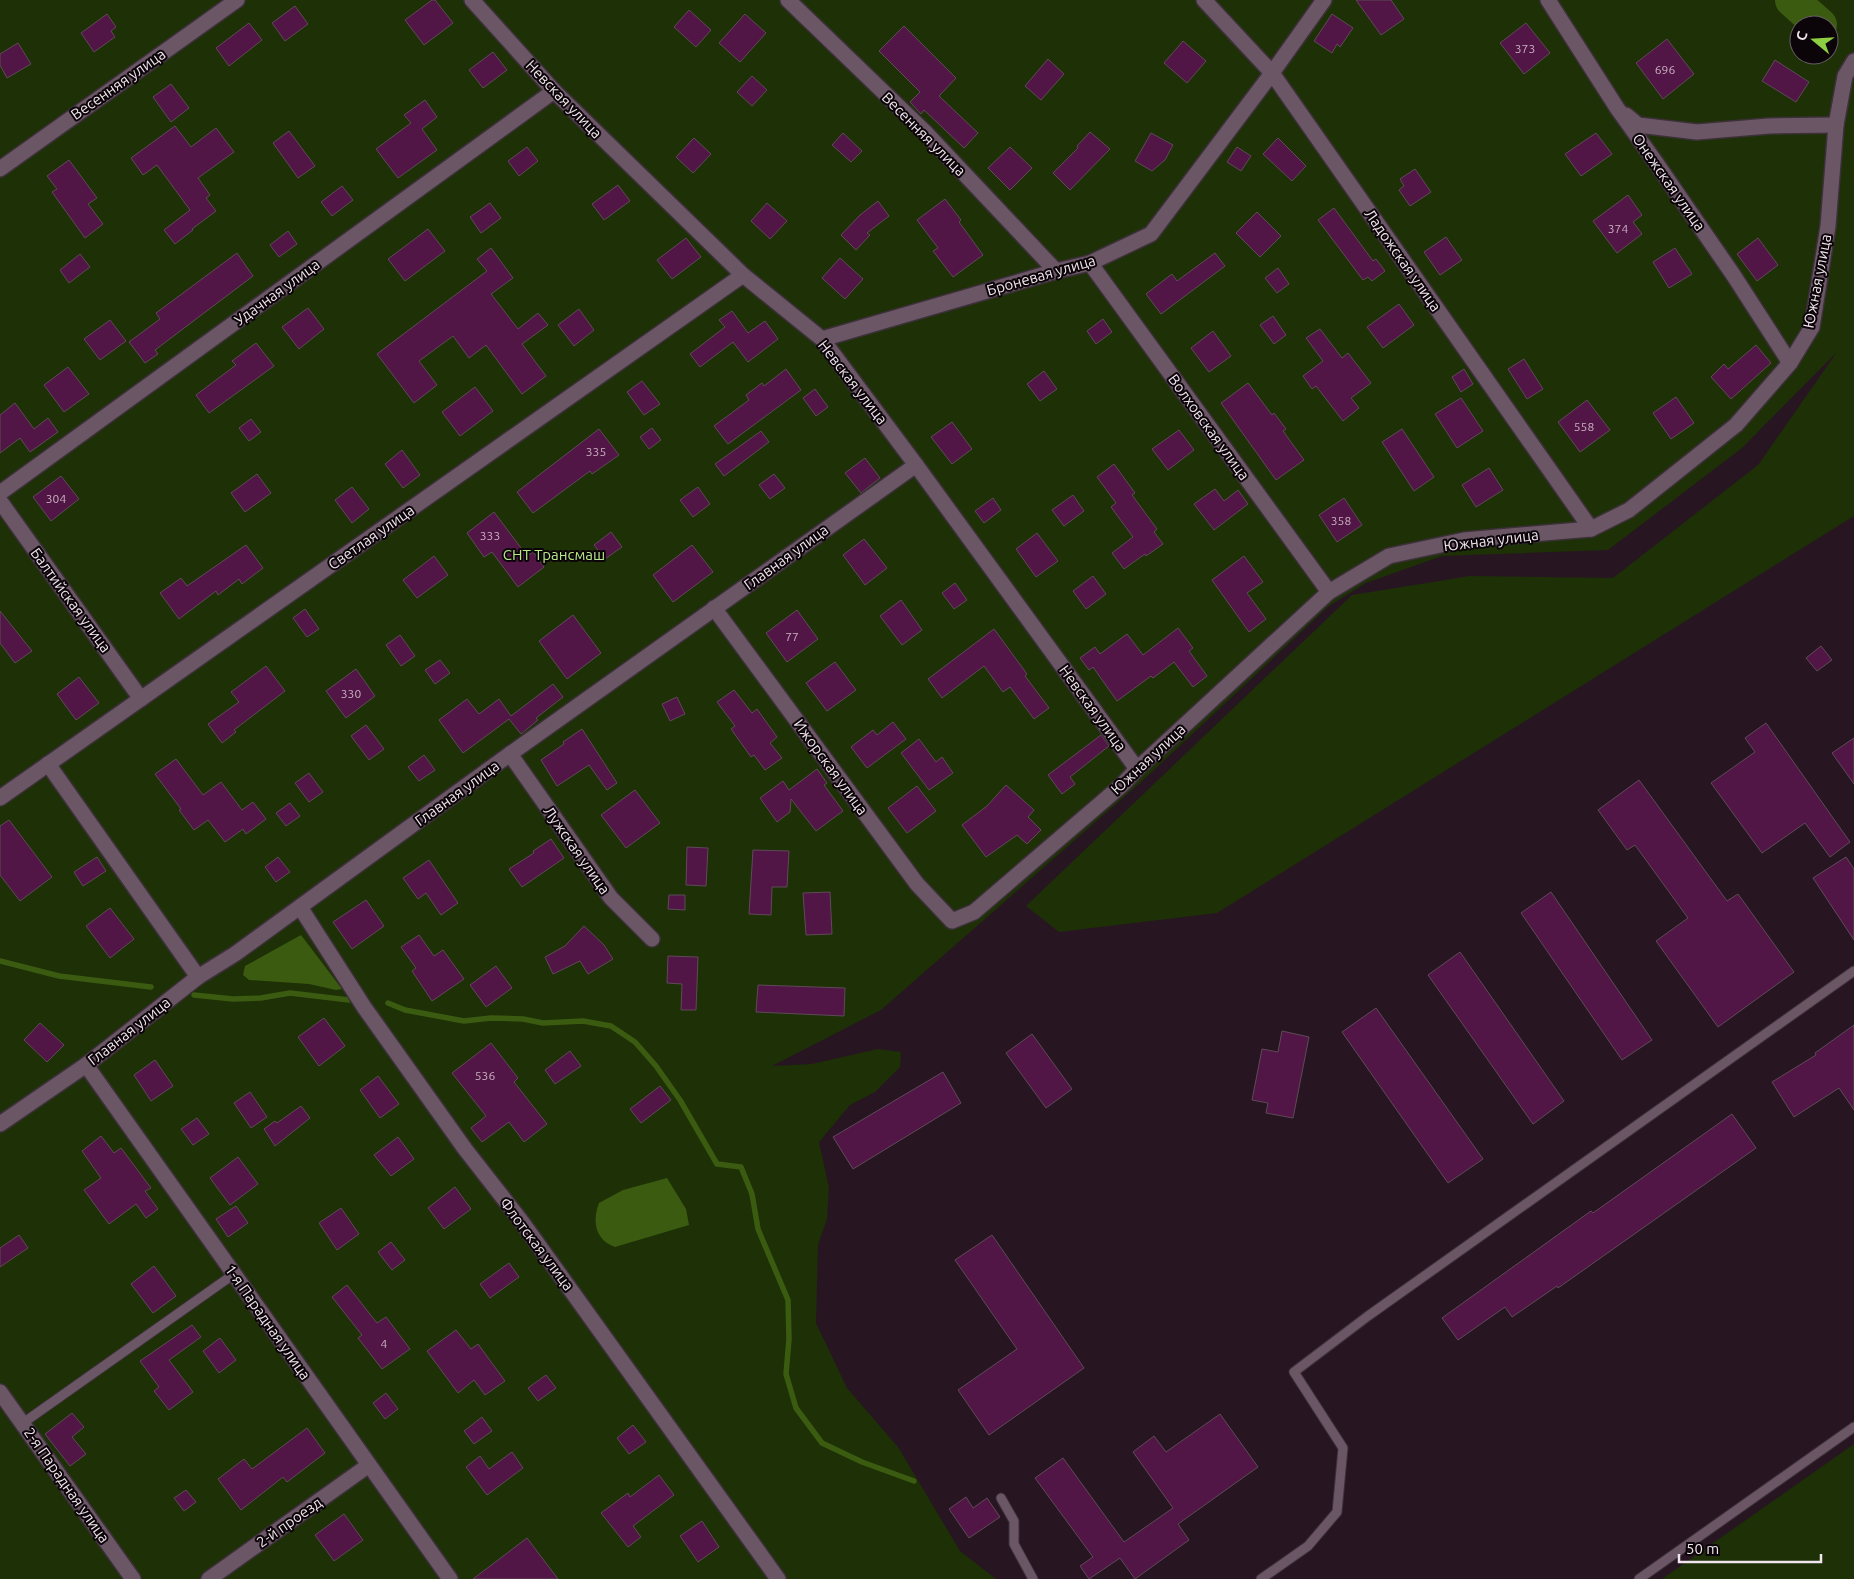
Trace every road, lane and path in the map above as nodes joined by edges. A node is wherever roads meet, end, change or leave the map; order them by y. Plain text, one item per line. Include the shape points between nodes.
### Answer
1 (237, 0) edge
2 (472, 0) edge
3 (788, 0) edge
4 (1204, 0) edge
5 (1324, 0) edge
6 (1548, 0) edge
7 (1854, 61) edge
8 (1272, 73) junction
9 (554, 91) junction
10 (1617, 108) junction
11 (1836, 125) junction
12 (0, 169) edge
13 (1090, 263) junction
14 (1056, 271) junction
15 (743, 275) junction
16 (822, 339) junction
17 (1790, 363) junction
18 (916, 464) junction
19 (0, 493) edge
20 (0, 501) edge
21 (1592, 529) junction
22 (1328, 592) junction
23 (714, 608) junction
24 (141, 699) junction
25 (510, 754) junction
26 (48, 764) junction
27 (1137, 769) junction
28 (0, 798) edge
29 (300, 907) junction
30 (952, 921) joint
31 (652, 939) dead end
32 (1854, 971) edge
33 (198, 978) junction
34 (86, 1065) junction
35 (0, 1124) edge
36 (234, 1274) junction
37 (0, 1392) edge
38 (24, 1423) junction
39 (1854, 1428) edge
40 (369, 1465) junction
41 (1001, 1498) dead end
42 (133, 1579) edge
43 (209, 1579) edge
44 (450, 1579) edge
45 (778, 1579) edge
46 (1033, 1579) edge
47 (1260, 1579) edge
48 (1639, 1579) edge

1 - 12 street, Весенняя улица
2 - 9 street, Невская улица
3 - 14 street, Весенняя улица via 925,132
4 - 8 street, Ладожская улица
5 - 8 street, Броневая улица
6 - 10 street, Онежская улица
7 - 11 street, Южная улица via 1845,76
8 - 13 street, Броневая улица via 1151,234
8 - 21 street, Ладожская улица
9 - 15 street, Невская улица
9 - 19 street, Удачная улица
10 - 11 street via 1638,125 1697,132
10 - 17 street, Онежская улица
11 - 17 street, Южная улица via 1828,226 1812,327
13 - 14 street, Броневая улица
13 - 22 street, Волховская улица
14 - 16 street, Броневая улица
15 - 16 street, Невская улица
15 - 24 street, Светлая улица
16 - 18 street, Невская улица
17 - 21 street, Южная улица via 1736,425 1629,510
18 - 23 street, Главная улица
18 - 27 street, Невская улица
20 - 24 street, Балтийская улица
21 - 22 street, Южная улица via 1464,540 1389,556
22 - 27 street, Южная улица
23 - 25 street, Главная улица
23 - 30 street, Ижорская улица via 917,884
24 - 26 street, Светлая улица
25 - 29 street, Главная улица
25 - 31 street, Лужская улица via 611,898
26 - 28 street, Светлая улица
26 - 33 street
27 - 30 street, Южная улица via 974,912
29 - 33 street, Главная улица
29 - 45 street, Флотская улица via 364,1007 465,1149 522,1222
32 - 47 lane via 1376,1310 1294,1372 1343,1448 1337,1512 1308,1546
33 - 34 street, Главная улица
34 - 35 street, Главная улица
34 - 36 street, 1-я Парадная улица
36 - 38 lane
36 - 40 street, 1-я Парадная улица
37 - 38 street, 2-я Парадная улица
38 - 42 street, 2-я Парадная улица
39 - 48 lane
40 - 43 street, 2-й проезд
40 - 44 street, 1-я Парадная улица
41 - 46 lane via 1014,1521 1014,1544

